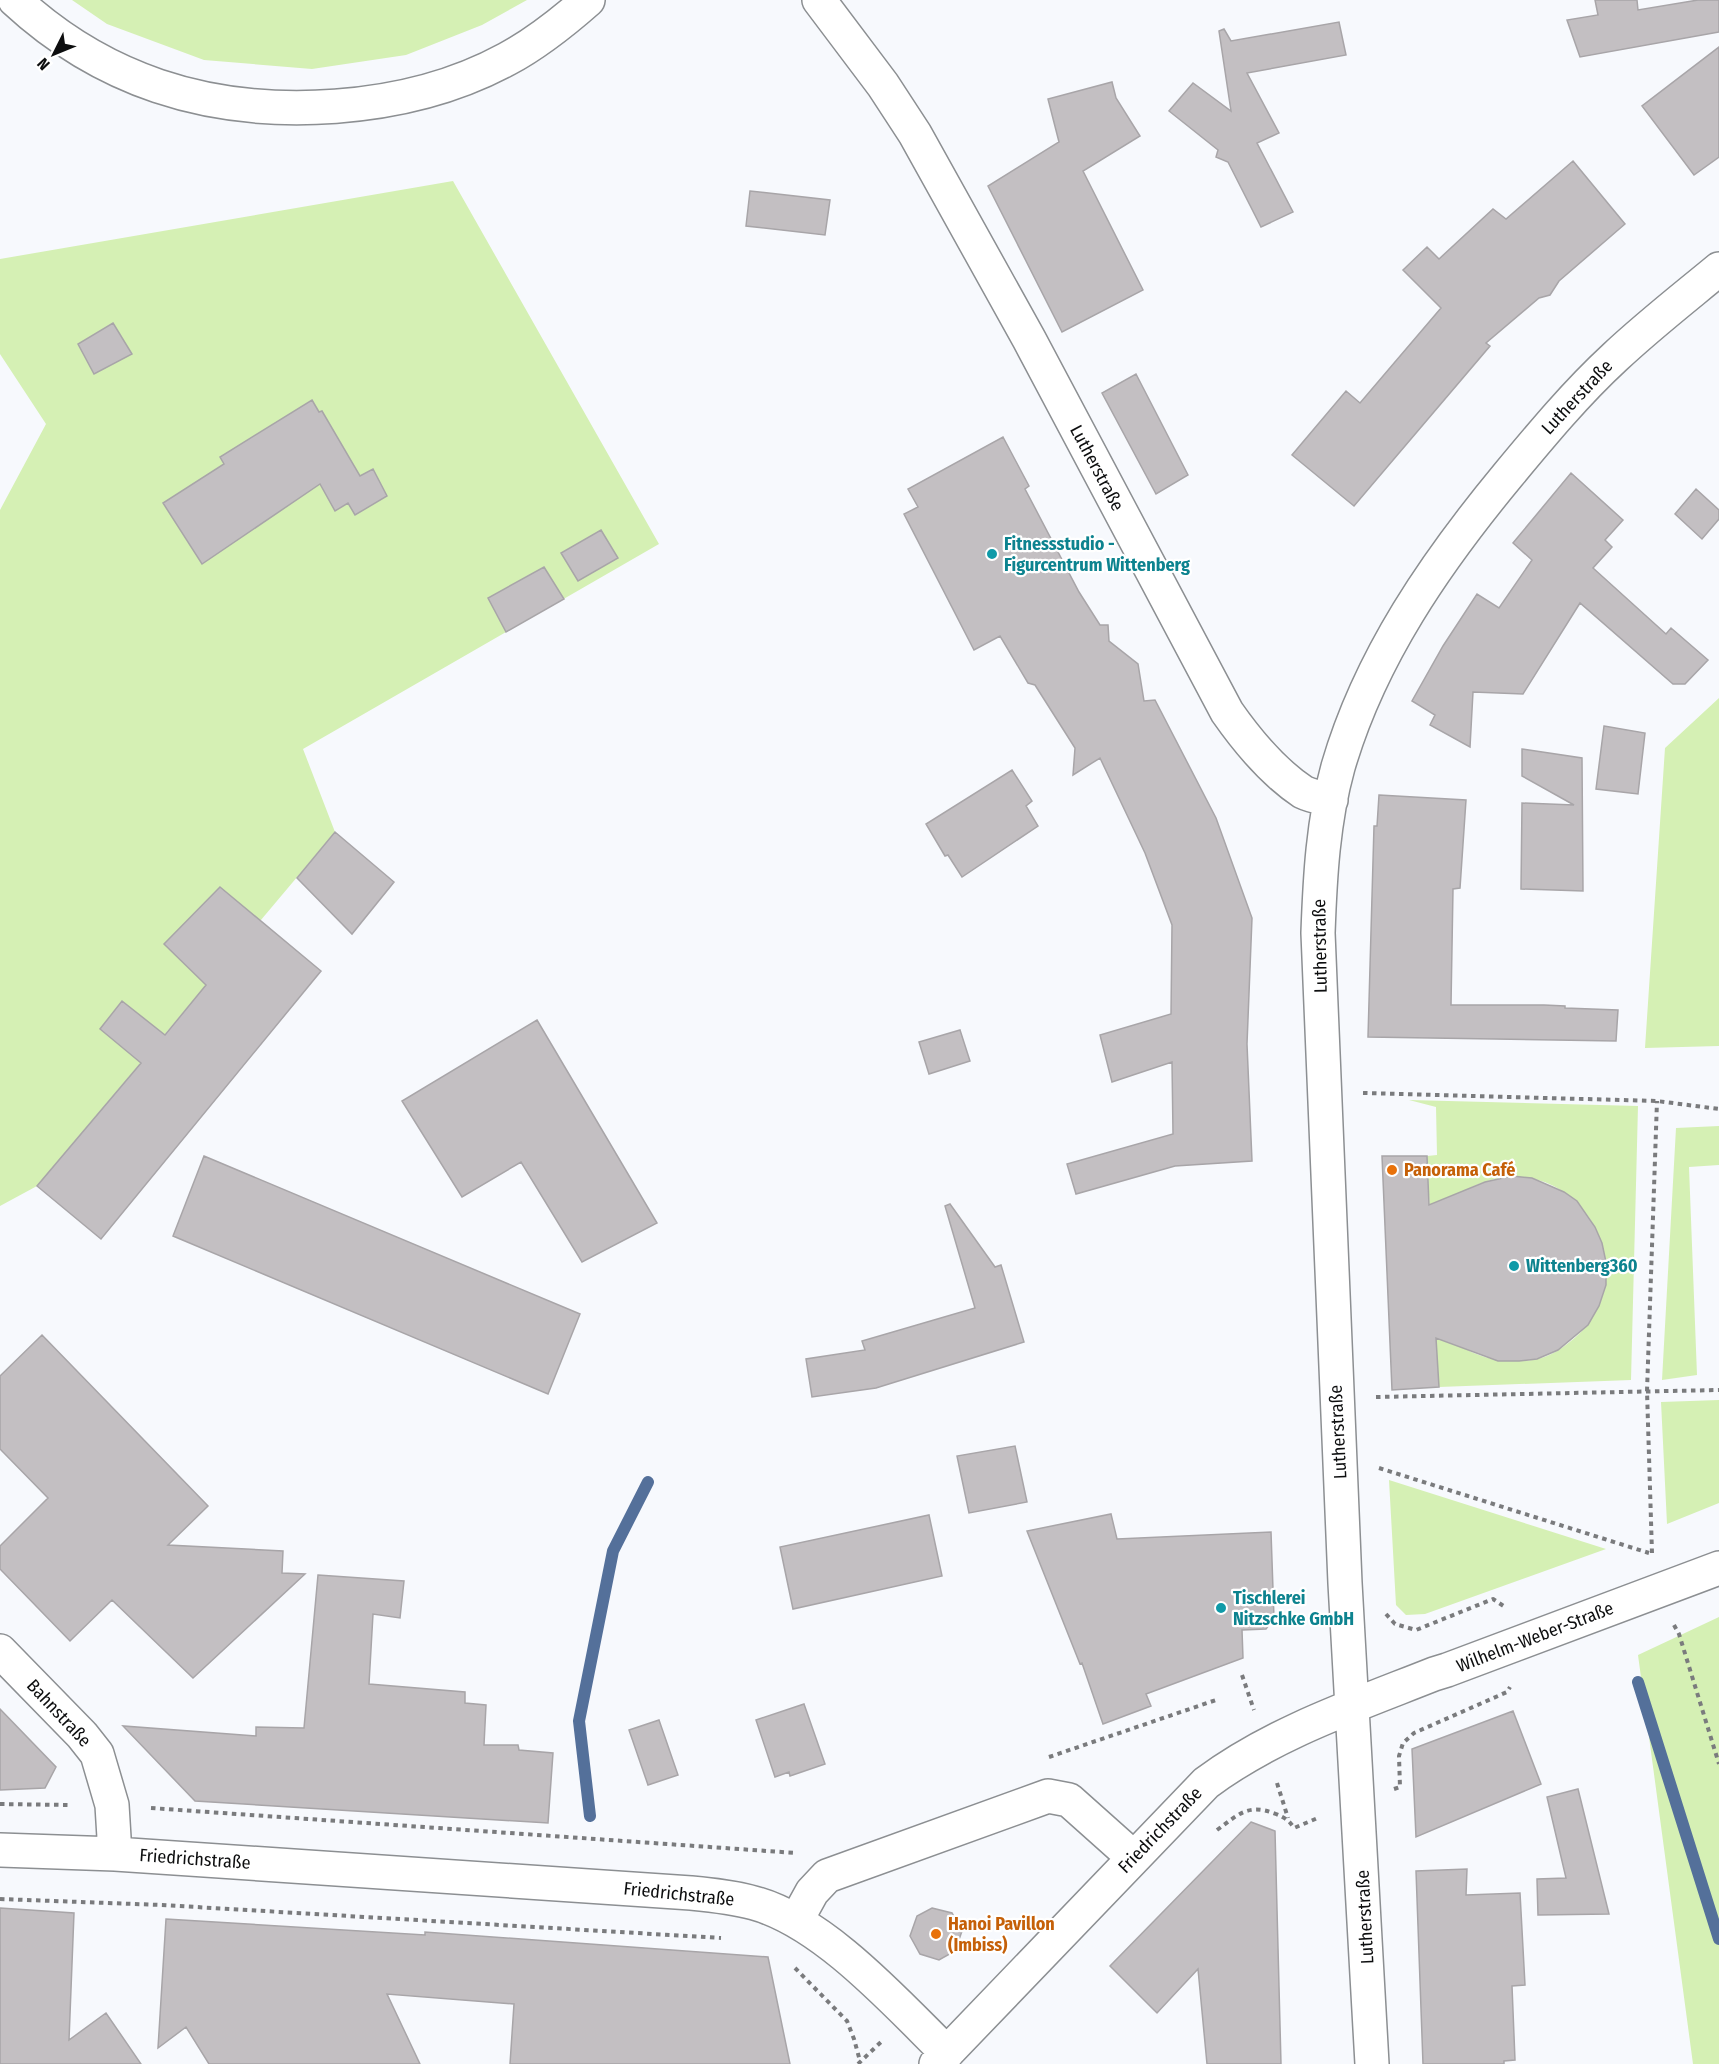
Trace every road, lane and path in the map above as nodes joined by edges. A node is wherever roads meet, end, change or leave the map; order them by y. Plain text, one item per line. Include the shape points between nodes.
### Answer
1 (15, 0) edge
2 (588, 0) edge
3 (819, 0) edge
4 (1719, 269) edge
5 (1331, 800) junction
6 (1362, 1093) dead end
7 (1657, 1101) junction
8 (1719, 1109) edge
9 (1719, 1390) edge
10 (1647, 1391) junction
11 (1375, 1397) dead end
12 (1378, 1468) dead end
13 (1652, 1554) junction
14 (1719, 1568) edge
15 (1655, 1592) junction
16 (1384, 1612) dead end
17 (1416, 1630) dead end
18 (1541, 1634) junction
19 (0, 1651) edge
20 (1216, 1700) dead end
21 (1352, 1707) junction
22 (1048, 1757) dead end
23 (1719, 1764) edge
24 (1358, 1800) junction
25 (0, 1804) edge
26 (112, 1805) junction
27 (1209, 1838) dead end
28 (806, 1849) dead end
29 (0, 1850) edge
30 (115, 1854) junction
31 (1134, 1858) junction
32 (0, 1899) edge
33 (796, 1921) junction
34 (728, 1938) dead end
35 (792, 1963) dead end
36 (942, 2058) edge
37 (858, 2064) edge
38 (1372, 2064) edge

1 - 2 street via 86,53 158,86 220,100 284,107 395,98 465,78 531,45
3 - 5 street, Lutherstraße via 877,75 915,134 1227,712 1284,777 1305,793
4 - 5 street, Lutherstraße via 1577,395 1449,548 1395,634 1368,686 1347,739
5 - 21 street, Lutherstraße via 1324,833 1318,933
6 - 7 path
7 - 8 path
7 - 10 path
9 - 10 path
10 - 11 path
10 - 13 path
12 - 13 path
13 - 15 path
14 - 15 street, Wilhelm-Weber-Straße
15 - 18 street, Wilhelm-Weber-Straße
15 - 23 path via 1679,1634
16 - 17 path via 1395,1624
18 - 21 street, Wilhelm-Weber-Straße
18 - 24 path via 1508,1692 1414,1733 1403,1743 1399,1756 1400,1787
19 - 26 street, Bahnstraße via 97,1754
20 - 22 path
21 - 24 street, Lutherstraße
21 - 31 street, Friedrichstraße via 1221,1772
24 - 27 path via 1294,1828 1288,1819 1261,1808 1246,1810
24 - 38 street, Lutherstraße
25 - 26 path
26 - 28 path via 757,1851 795,1853
26 - 30 street, Bahnstraße
29 - 30 street, Friedrichstraße
30 - 33 street, Friedrichstraße via 691,1893 755,1903
31 - 33 street via 1069,1800 1048,1796 827,1876 812,1892
31 - 36 street, Friedrichstraße
32 - 34 path
33 - 36 street, Friedrichstraße via 838,1950
35 - 37 path via 847,2021

